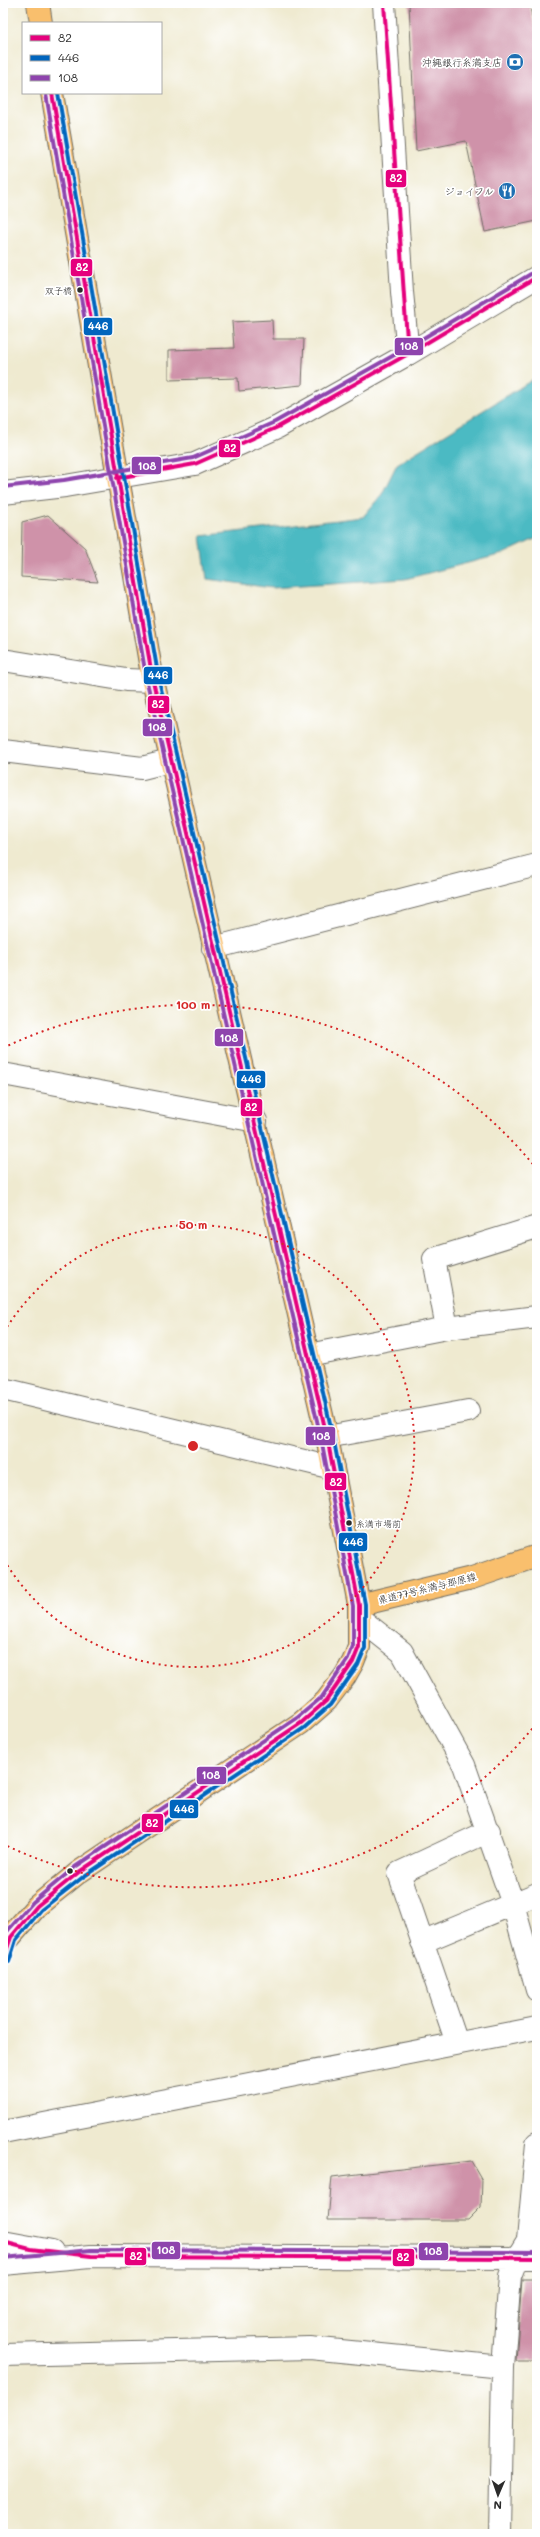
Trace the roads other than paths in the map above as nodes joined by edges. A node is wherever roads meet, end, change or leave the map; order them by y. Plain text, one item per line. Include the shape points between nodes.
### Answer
1 (38, 3) edge
2 (384, 3) edge
3 (41, 22) edge
4 (52, 94) edge
5 (537, 277) edge
6 (408, 354) junction
7 (117, 478) junction
8 (3, 493) edge
9 (3, 660) edge
10 (153, 681) junction
11 (3, 751) edge
12 (170, 761) junction
13 (537, 865) edge
14 (213, 948) junction
15 (3, 1074) edge
16 (256, 1121) junction
17 (537, 1227) edge
18 (537, 1317) edge
19 (447, 1328) junction
20 (308, 1355) junction
21 (3, 1389) edge
22 (468, 1411) dead end
23 (327, 1437) junction
24 (333, 1468) junction
25 (537, 1556) edge
26 (359, 1612) junction
27 (489, 1831) junction
28 (537, 1894) edge
29 (513, 1904) junction
30 (7, 1941) edge
31 (422, 1942) junction
32 (3, 1960) edge
33 (537, 1990) edge
34 (537, 2028) edge
35 (457, 2043) junction
36 (3, 2132) edge
37 (537, 2142) edge
38 (3, 2242) edge
39 (91, 2256) junction
40 (527, 2258) edge
41 (3, 2264) edge
42 (3, 2355) edge
43 (503, 2367) junction
44 (500, 2534) edge

1 - 3 main road
2 - 6 street
4 - 7 main road
5 - 6 street
6 - 7 street via 278,427 195,464
7 - 8 street
7 - 10 main road
9 - 10 street via 126,680
10 - 12 main road
11 - 12 street via 142,768
12 - 14 main road
13 - 14 street
14 - 16 main road
15 - 16 street
16 - 20 main road
17 - 19 street via 434,1259
18 - 19 street
19 - 20 street
20 - 23 main road
21 - 24 street
22 - 23 street
23 - 24 main road
24 - 26 main road
25 - 26 main road, 県道77号糸満与那原線
26 - 27 street via 402,1652 464,1765
26 - 30 main road via 359,1647 346,1676 326,1701 301,1723 79,1872 37,1906
27 - 29 street
27 - 31 street via 399,1873
28 - 29 street
29 - 31 street
29 - 33 street
30 - 32 main road
31 - 35 street
34 - 35 street
35 - 36 street
37 - 40 street
38 - 39 street via 30,2249
39 - 40 street
39 - 41 street
40 - 43 street via 510,2276
42 - 43 street via 310,2348
43 - 44 street

